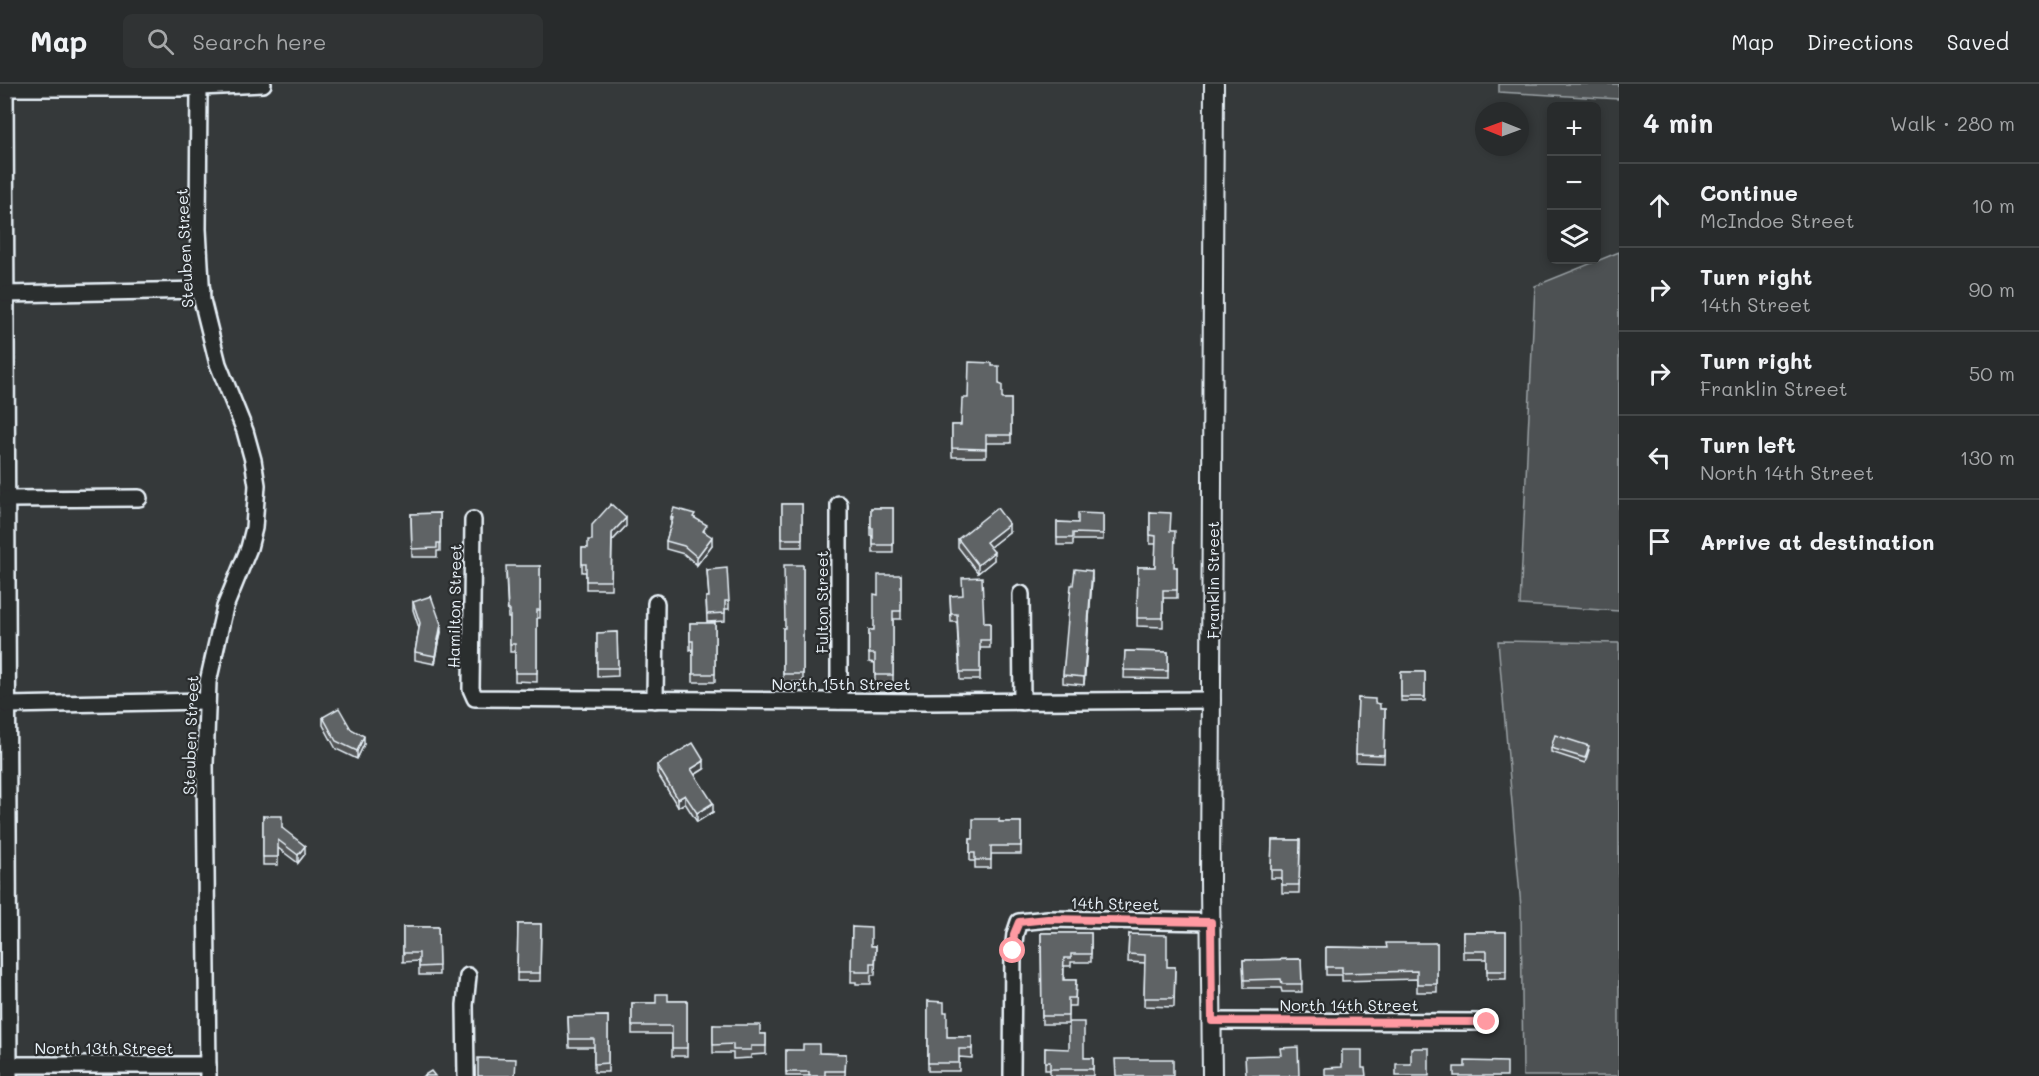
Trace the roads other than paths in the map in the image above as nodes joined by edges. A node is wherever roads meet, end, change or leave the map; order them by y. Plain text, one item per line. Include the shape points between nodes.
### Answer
1 (263, 84) edge
2 (1214, 84) edge
3 (5, 86) edge
4 (200, 87) junction
5 (202, 290) junction
6 (6, 294) junction
7 (6, 498) junction
8 (139, 498) dead end
9 (839, 504) dead end
10 (473, 520) dead end
11 (1021, 594) dead end
12 (656, 603) dead end
13 (473, 693) joint
14 (655, 700) junction
15 (1212, 700) junction
16 (207, 701) junction
17 (839, 701) junction
18 (1022, 702) junction
19 (7, 705) junction
20 (1211, 922) junction
21 (468, 976) dead end
22 (1212, 1021) junction
23 (1487, 1022) dead end
24 (6, 1069) edge
25 (208, 1071) edge
26 (466, 1076) edge
27 (1012, 1076) edge
28 (1212, 1076) edge

1 - 4 street
2 - 15 street, Franklin Street
3 - 4 street
3 - 6 street
4 - 5 street, Steuben Street via 198,229
5 - 6 street
5 - 16 street, Steuben Street via 218,364 245,430 256,485 254,528 225,607
6 - 7 street
7 - 8 street
7 - 19 street
9 - 17 street, Fulton Street
10 - 13 street, Hamilton Street
11 - 18 street
12 - 14 street
13 - 14 street, North 15th Street via 475,698 485,699
14 - 17 street, North 15th Street
15 - 18 street, North 15th Street
15 - 20 street, Franklin Street
16 - 19 street
16 - 25 street, Steuben Street
17 - 18 street, North 15th Street
19 - 24 street
20 - 22 street, Franklin Street
20 - 27 street, 14th Street via 1019,922 1013,951
21 - 26 street
22 - 23 street, North 14th Street
22 - 28 street, Franklin Street
24 - 25 street, North 13th Street

